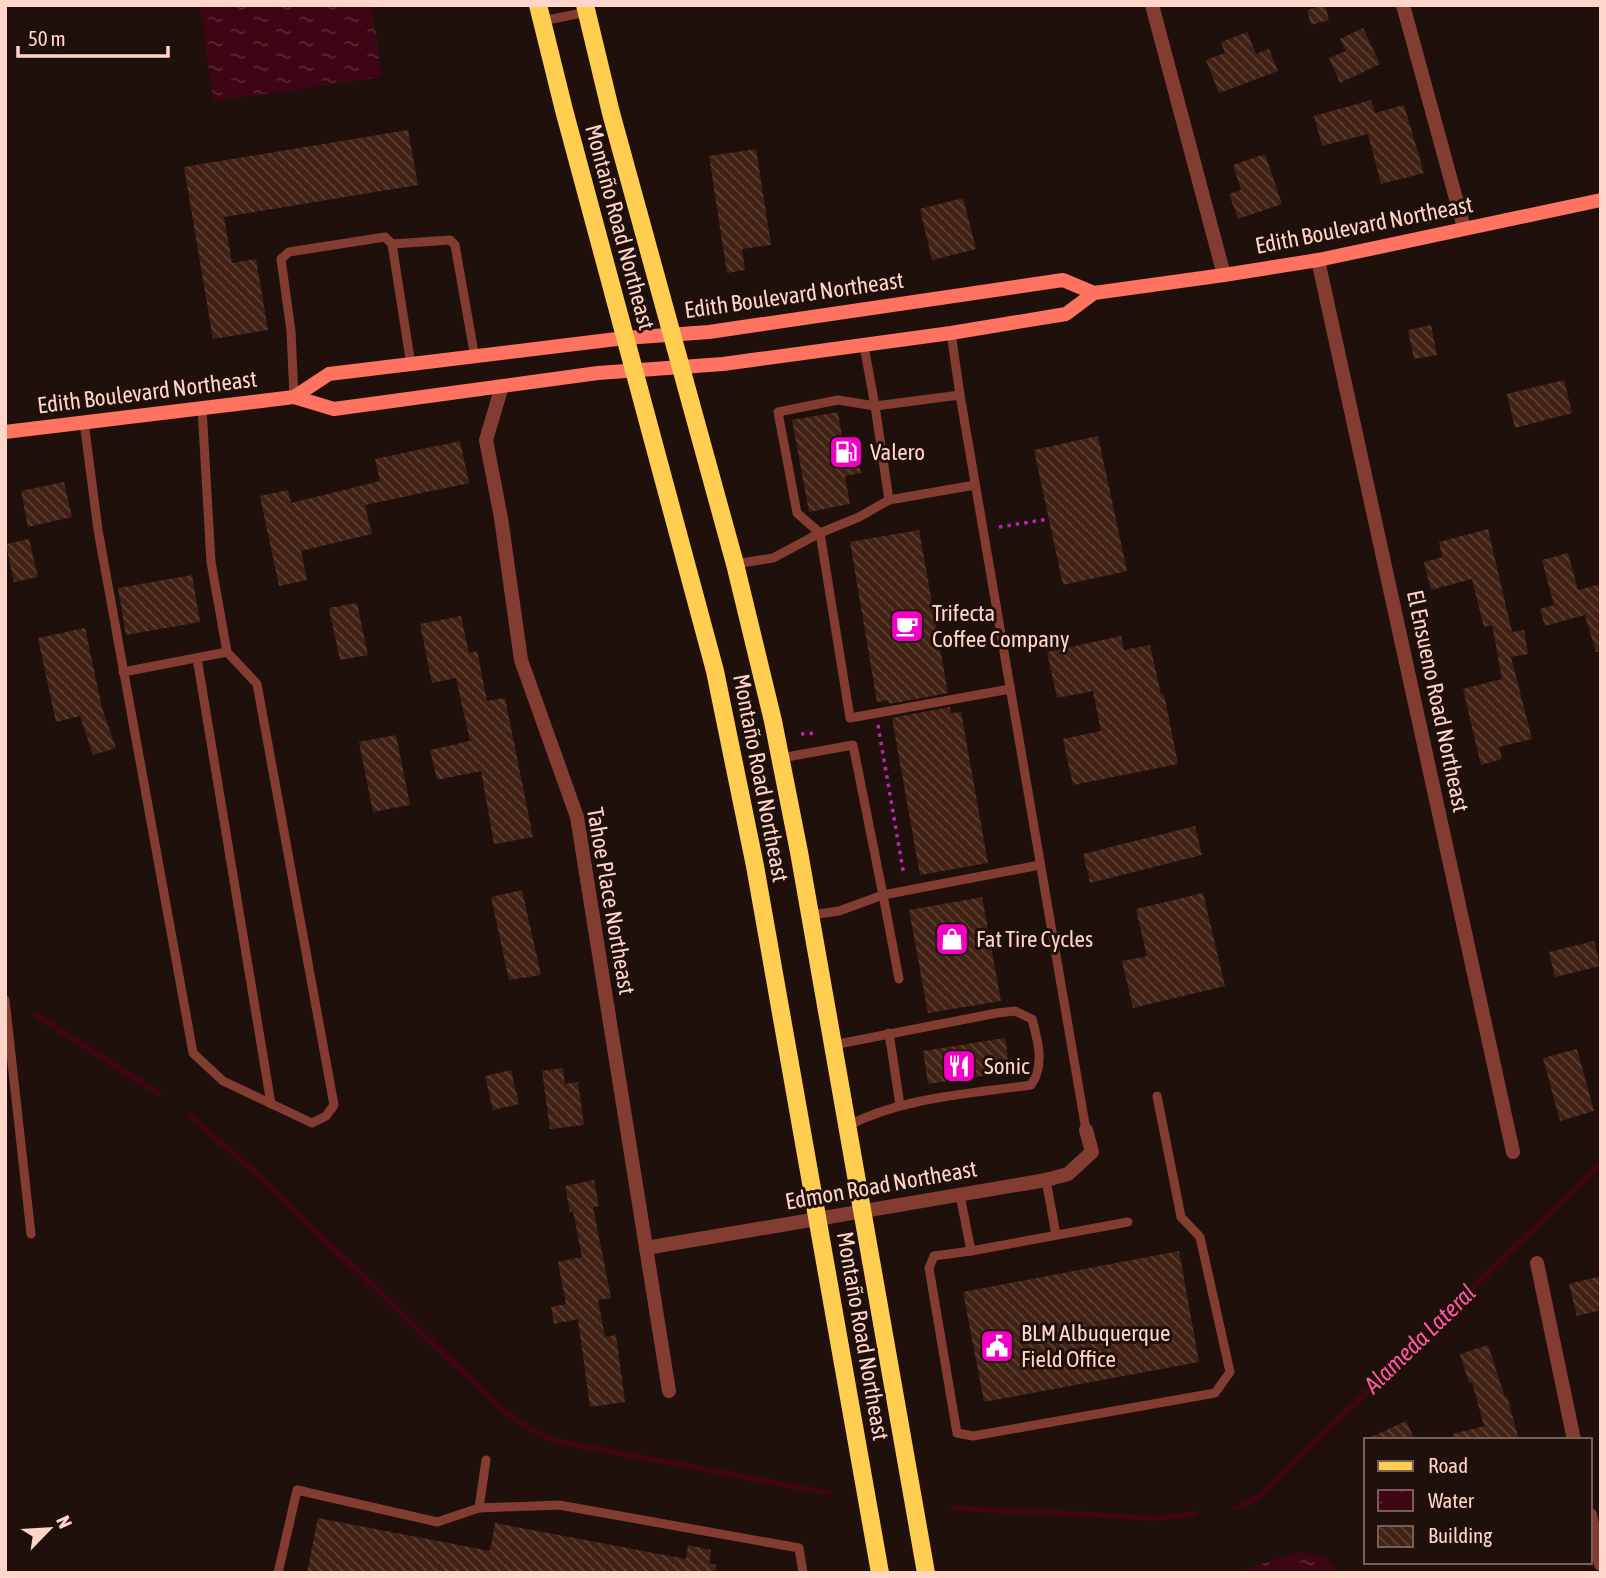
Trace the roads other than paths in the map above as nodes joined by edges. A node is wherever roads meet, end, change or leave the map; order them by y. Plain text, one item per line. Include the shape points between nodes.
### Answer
1 (1152, 5) edge
2 (1403, 5) edge
3 (586, 9) edge
4 (540, 13) edge
5 (1601, 200) edge
6 (1464, 229) junction
7 (392, 244) junction
8 (1318, 260) junction
9 (1224, 275) junction
10 (1094, 293) junction
11 (951, 333) junction
12 (671, 334) junction
13 (625, 338) junction
14 (864, 346) junction
15 (475, 358) junction
16 (411, 365) junction
17 (680, 366) junction
18 (633, 370) junction
19 (502, 386) junction
20 (960, 395) junction
21 (294, 397) junction
22 (875, 406) junction
23 (202, 408) junction
24 (84, 422) junction
25 (5, 432) edge
26 (975, 485) junction
27 (889, 500) junction
28 (820, 533) junction
29 (735, 564) junction
30 (227, 652) junction
31 (197, 658) junction
32 (123, 672) junction
33 (1010, 689) junction
34 (781, 758) junction
35 (1040, 866) junction
36 (883, 895) junction
37 (810, 915) junction
38 (899, 979) dead end
39 (5, 1000) edge
40 (889, 1033) junction
41 (833, 1045) junction
42 (1157, 1096) dead end
43 (271, 1104) junction
44 (900, 1105) junction
45 (847, 1126) junction
46 (1086, 1130) joint
47 (1513, 1152) dead end
48 (1045, 1180) junction
49 (960, 1195) junction
50 (862, 1212) junction
51 (818, 1219) junction
52 (1128, 1222) dead end
53 (31, 1234) dead end
54 (1056, 1235) junction
55 (646, 1248) junction
56 (971, 1251) junction
57 (1536, 1263) dead end
58 (669, 1391) dead end
59 (1574, 1438) edge
60 (486, 1460) dead end
61 (479, 1508) junction
62 (1592, 1524) edge
63 (1601, 1564) edge
64 (278, 1573) edge
65 (803, 1573) edge
66 (880, 1573) edge
67 (926, 1573) edge

1 - 9 street
2 - 6 street
3 - 4 lane
3 - 12 main road, Montaño Road Northeast
4 - 13 main road, Montaño Road Northeast
5 - 6 street, Edith Boulevard Northeast
6 - 8 street, Edith Boulevard Northeast
7 - 15 lane via 450,240 455,245
7 - 16 lane
7 - 21 lane via 385,237 289,252 281,260
8 - 9 street, Edith Boulevard Northeast
8 - 47 street, El Ensueno Road Northeast
9 - 10 street, Edith Boulevard Northeast
10 - 11 street, Edith Boulevard Northeast via 1066,314
10 - 12 street, Edith Boulevard Northeast via 1063,280
11 - 14 street, Edith Boulevard Northeast
11 - 20 lane
12 - 13 street, Edith Boulevard Northeast
12 - 17 main road, Montaño Road Northeast
13 - 15 street, Edith Boulevard Northeast
13 - 18 main road, Montaño Road Northeast
14 - 17 street, Edith Boulevard Northeast
14 - 22 lane
15 - 16 street, Edith Boulevard Northeast
16 - 21 street, Edith Boulevard Northeast via 329,374
17 - 18 street, Edith Boulevard Northeast
17 - 29 main road, Montaño Road Northeast
18 - 19 street, Edith Boulevard Northeast
18 - 51 main road, Montaño Road Northeast via 715,671
19 - 21 street, Edith Boulevard Northeast via 334,409
19 - 55 street, Tahoe Place Northeast via 486,440 521,660 577,817
20 - 22 lane
20 - 26 lane
21 - 23 street, Edith Boulevard Northeast
22 - 27 lane
22 - 28 lane via 838,400 778,412 797,513
23 - 24 street, Edith Boulevard Northeast
23 - 30 lane via 211,562
24 - 25 street, Edith Boulevard Northeast
24 - 32 lane
26 - 27 lane
26 - 33 lane
27 - 28 lane
28 - 29 lane via 773,558
28 - 33 lane via 850,718
29 - 34 main road, Montaño Road Northeast
30 - 31 lane
30 - 43 lane via 257,684 334,1105 312,1123
31 - 32 lane
31 - 43 lane
32 - 43 lane via 193,1053 223,1081
33 - 35 lane
34 - 36 lane via 853,745
34 - 37 main road, Montaño Road Northeast
35 - 36 lane
35 - 46 lane
36 - 37 lane via 839,911
36 - 38 lane
37 - 41 main road, Montaño Road Northeast
39 - 53 lane
40 - 41 lane
40 - 44 lane
40 - 44 lane via 1015,1011 1032,1018 1038,1044 1039,1073 1031,1085
41 - 45 main road, Montaño Road Northeast
42 - 56 lane via 1181,1217 1200,1237 1230,1372 1215,1392 973,1436 957,1433 929,1268 934,1256
44 - 45 lane
45 - 50 main road, Montaño Road Northeast
46 - 48 street, Edmon Road Northeast via 1093,1152 1069,1174
48 - 49 street, Edmon Road Northeast
48 - 54 lane
49 - 50 street, Edmon Road Northeast
49 - 56 lane
50 - 51 street, Edmon Road Northeast
50 - 67 main road, Montaño Road Northeast
51 - 55 street, Edmon Road Northeast
51 - 66 main road, Montaño Road Northeast
52 - 54 lane
54 - 56 lane
55 - 58 street, Tahoe Place Northeast
57 - 59 street
60 - 61 lane
61 - 64 lane via 437,1521 297,1490
61 - 65 lane via 559,1505 799,1548
62 - 63 street

